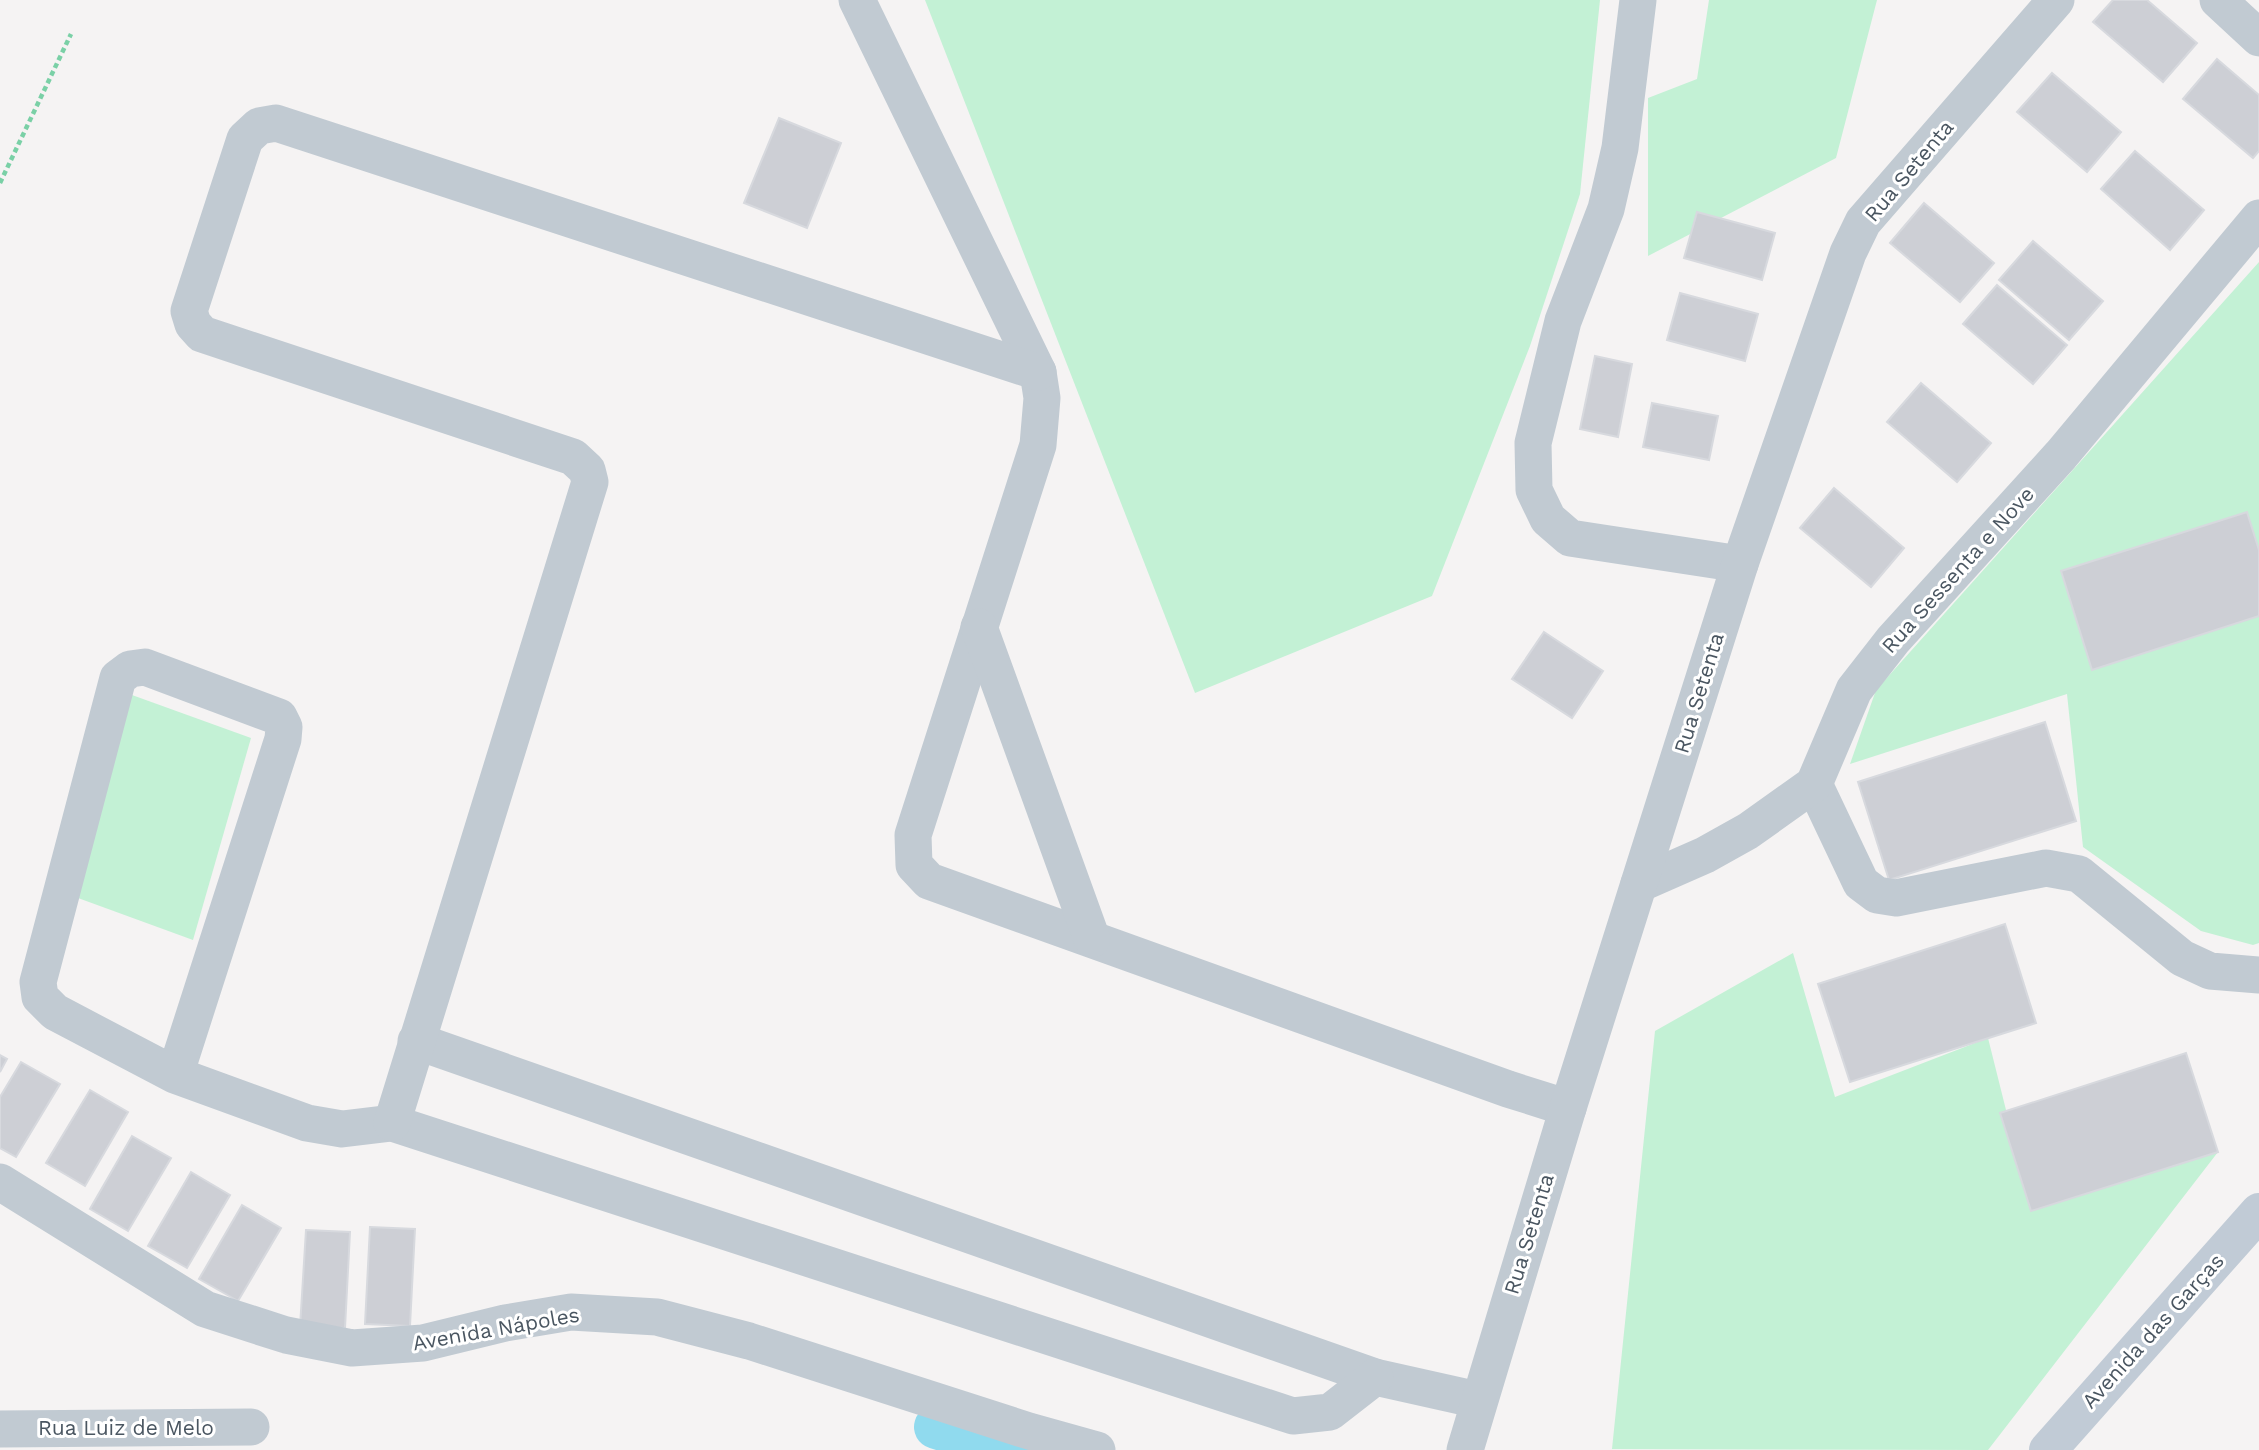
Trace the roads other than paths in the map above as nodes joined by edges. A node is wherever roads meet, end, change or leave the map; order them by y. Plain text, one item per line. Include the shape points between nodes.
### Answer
1 (857, 0) edge
2 (1638, 0) edge
3 (2056, 0) edge
4 (2218, 0) edge
5 (2259, 38) edge
6 (2259, 218) edge
7 (1038, 372) junction
8 (1740, 564) junction
9 (979, 627) junction
10 (1814, 784) junction
11 (1639, 884) junction
12 (1092, 939) junction
13 (2259, 975) edge
14 (416, 1041) junction
15 (175, 1075) junction
16 (1568, 1108) junction
17 (392, 1123) junction
18 (0, 1182) edge
19 (2259, 1212) edge
20 (1376, 1377) junction
21 (1478, 1400) junction
22 (251, 1427) dead end
23 (0, 1429) edge
24 (1097, 1450) edge
25 (1465, 1450) edge
26 (2048, 1450) edge

1 - 7 street
2 - 8 street via 1620,148 1606,209 1563,321 1534,443 1534,490 1548,519 1570,538
3 - 8 street, Rua Setenta via 1863,222 1848,253
4 - 5 street
6 - 10 street, Rua Sessenta e Nove via 2061,454 1893,640 1854,690
7 - 9 street via 1042,398 1038,444
7 - 14 street via 276,123 260,126 245,139 189,311 202,334 573,457 587,470 590,482
8 - 11 street, Rua Setenta
9 - 12 street
9 - 12 street via 913,835 914,865 929,881
10 - 11 street via 1748,831
10 - 13 street via 1861,883 1877,895 1896,898 2046,868 2079,874 2182,958 2210,971
11 - 16 street, Rua Setenta
12 - 16 street
14 - 17 street
14 - 20 street
15 - 15 street via 284,739 284,727 279,717 145,667 130,669 118,678 38,982 40,997 55,1012
15 - 17 street via 307,1123 342,1129
16 - 21 street, Rua Setenta
17 - 20 street via 1293,1416 1330,1412
18 - 24 street, Avenida Nápoles via 205,1309 286,1335 352,1348 423,1343 571,1312 657,1317 749,1340
19 - 26 main road, Avenida das Garças
20 - 21 street
21 - 25 street, Rua Setenta
22 - 23 street, Rua Luiz de Melo

